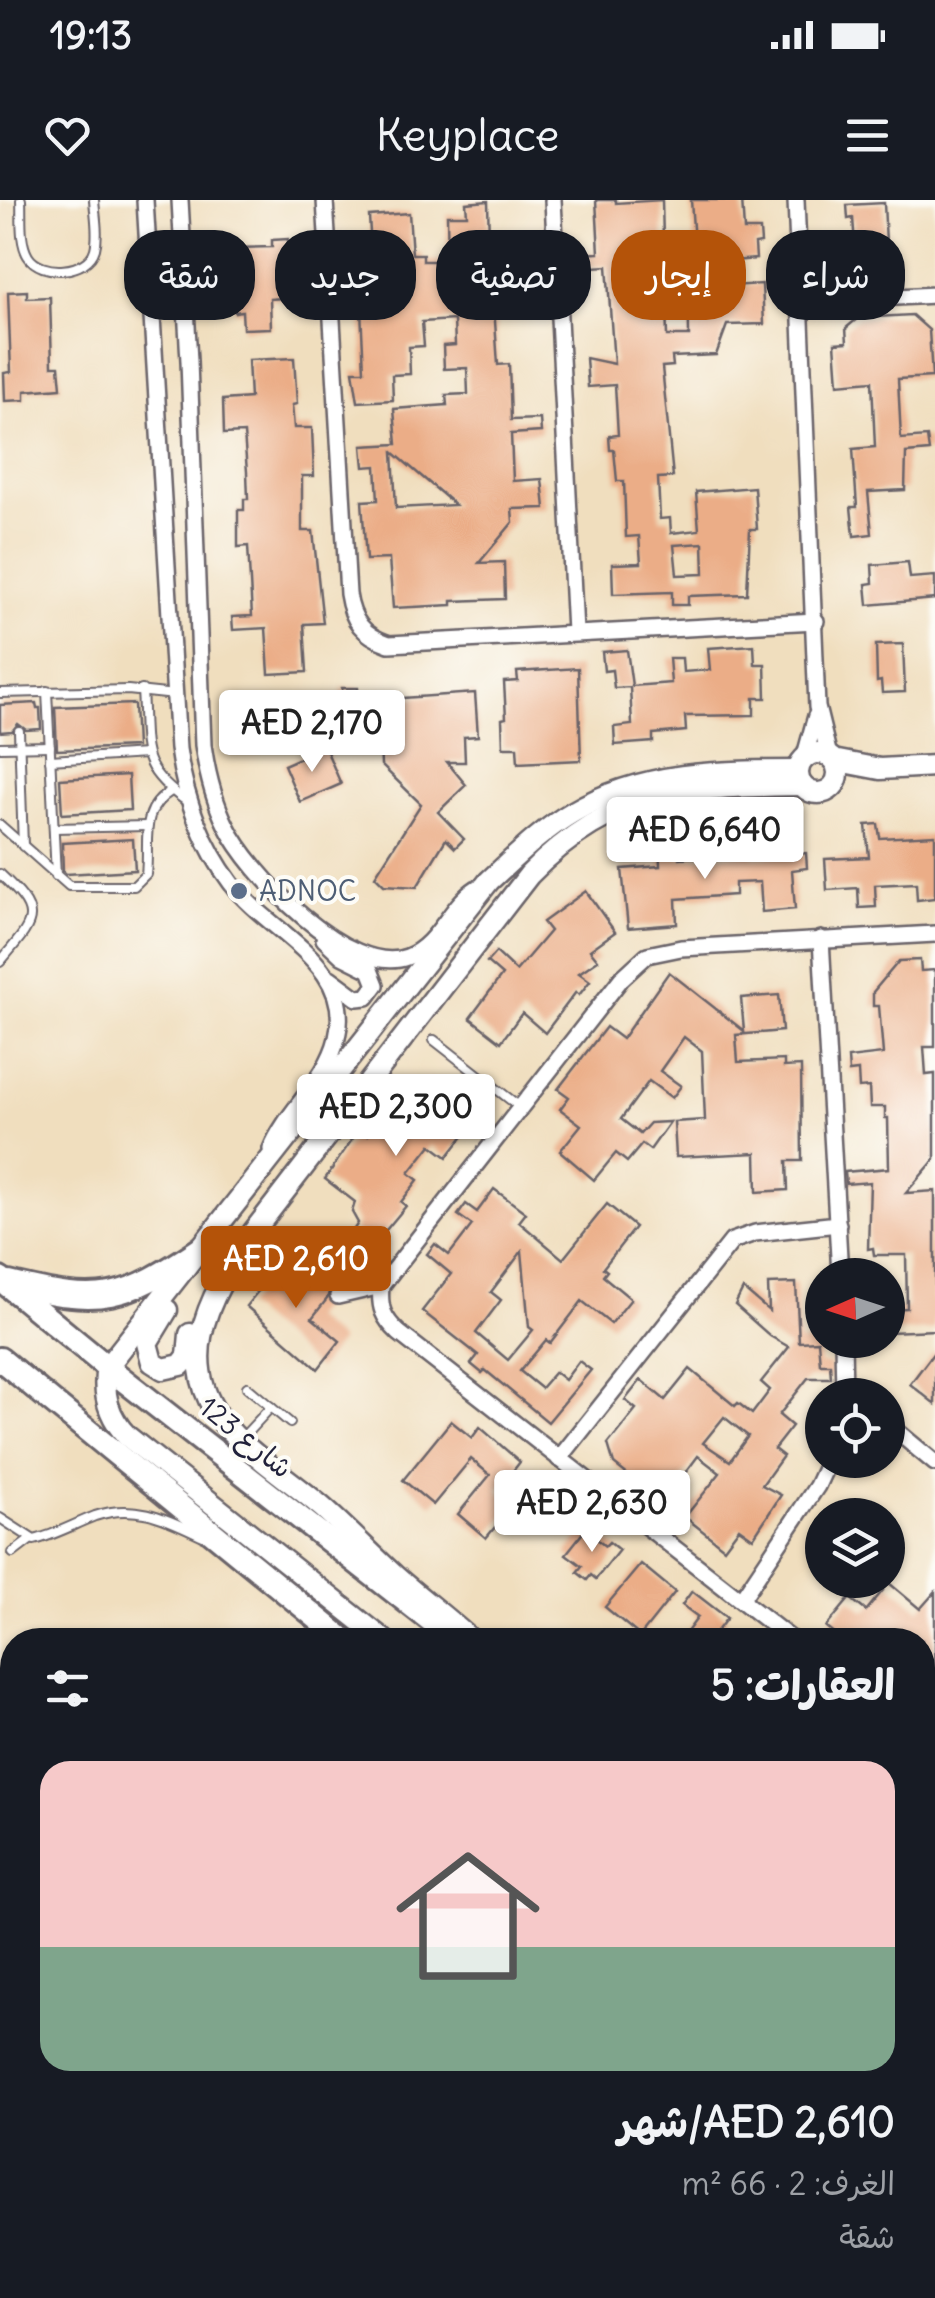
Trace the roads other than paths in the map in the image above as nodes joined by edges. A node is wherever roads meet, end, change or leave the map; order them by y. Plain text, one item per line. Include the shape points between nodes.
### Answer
1 (21, 200) edge
2 (94, 200) edge
3 (145, 200) edge
4 (180, 200) edge
5 (325, 200) edge
6 (553, 200) edge
7 (796, 200) edge
8 (798, 230) edge
9 (935, 296) edge
10 (905, 297) edge
11 (803, 320) edge
12 (816, 620) junction
13 (576, 632) junction
14 (142, 690) junction
15 (47, 691) junction
16 (17, 692) junction
17 (0, 693) edge
18 (175, 695) junction
19 (18, 704) dead end
20 (818, 707) junction
21 (19, 731) dead end
22 (19, 746) junction
23 (50, 746) junction
24 (0, 747) edge
25 (146, 754) junction
26 (831, 758) junction
27 (50, 760) junction
28 (935, 766) edge
29 (880, 768) junction
30 (801, 772) junction
31 (831, 788) junction
32 (172, 791) junction
33 (189, 803) junction
34 (0, 824) edge
35 (147, 826) junction
36 (54, 828) junction
37 (23, 846) junction
38 (0, 874) edge
39 (56, 876) junction
40 (490, 882) junction
41 (306, 919) junction
42 (935, 934) edge
43 (820, 939) junction
44 (0, 962) edge
45 (327, 975) junction
46 (434, 1040) dead end
47 (521, 1108) junction
48 (266, 1166) junction
49 (838, 1224) junction
50 (254, 1231) junction
51 (196, 1256) junction
52 (839, 1258) edge
53 (2, 1280) edge
54 (381, 1286) junction
55 (338, 1296) dead end
56 (0, 1359) edge
57 (107, 1367) junction
58 (247, 1387) dead end
59 (271, 1407) junction
60 (290, 1423) dead end
61 (905, 1439) edge
62 (240, 1441) junction
63 (559, 1458) junction
64 (935, 1463) edge
65 (820, 1478) edge
66 (0, 1518) edge
67 (30, 1540) junction
68 (225, 1543) junction
69 (13, 1553) dead end
70 (741, 1600) junction
71 (329, 1628) edge
72 (369, 1628) edge
73 (441, 1628) edge
74 (458, 1628) edge
75 (777, 1628) edge

1 - 2 lane via 26,253 38,266 54,269 81,266 95,250
3 - 18 street
4 - 41 street via 208,773 240,851
5 - 13 street via 350,612 372,638 389,644
6 - 13 street
7 - 8 street
9 - 10 street
11 - 12 street
12 - 13 street
12 - 20 street
14 - 15 lane
14 - 18 lane
14 - 25 lane
15 - 16 lane
15 - 23 lane
16 - 17 lane
16 - 19 lane
18 - 33 street
20 - 26 street
20 - 30 street
21 - 22 lane
22 - 23 lane
22 - 24 lane
22 - 37 lane
23 - 27 lane
25 - 27 lane
25 - 32 lane via 150,769
26 - 29 street
26 - 30 street via 816,753
26 - 31 street via 838,774
27 - 36 lane
28 - 29 street
29 - 31 street
30 - 31 street via 813,792
30 - 40 street via 678,775 603,796 556,823
30 - 50 street via 669,792 601,818 553,850
32 - 33 lane
32 - 35 lane via 154,804
33 - 45 street via 232,885
34 - 37 lane
35 - 36 lane
35 - 39 lane via 146,874 134,886 77,888
36 - 39 lane
37 - 39 lane
38 - 44 lane via 29,903 31,914
40 - 41 street via 464,898 430,942 404,958 364,956
40 - 48 street
41 - 45 street via 342,956 370,970 376,985 357,998
42 - 43 street
43 - 47 street via 647,956 621,979
43 - 49 street
45 - 48 street via 339,1016 334,1050 285,1121
46 - 47 lane
47 - 54 street
48 - 51 street
49 - 52 street
49 - 63 street via 732,1241
50 - 51 street via 208,1282 186,1360 163,1369 148,1357 146,1343
50 - 62 street via 222,1276 200,1333 207,1393
51 - 53 main road via 112,1294 62,1296
51 - 57 street
53 - 57 main road, شارع 123
54 - 55 street
54 - 63 street via 386,1321
56 - 68 main road
57 - 72 street via 106,1399 126,1436
57 - 73 main road, شارع 123
58 - 59 lane
59 - 60 lane
59 - 62 lane
61 - 64 street
62 - 74 street
63 - 70 street
65 - 70 street
66 - 67 lane
67 - 68 lane via 98,1515 133,1511
67 - 69 lane
68 - 71 main road
70 - 75 street

